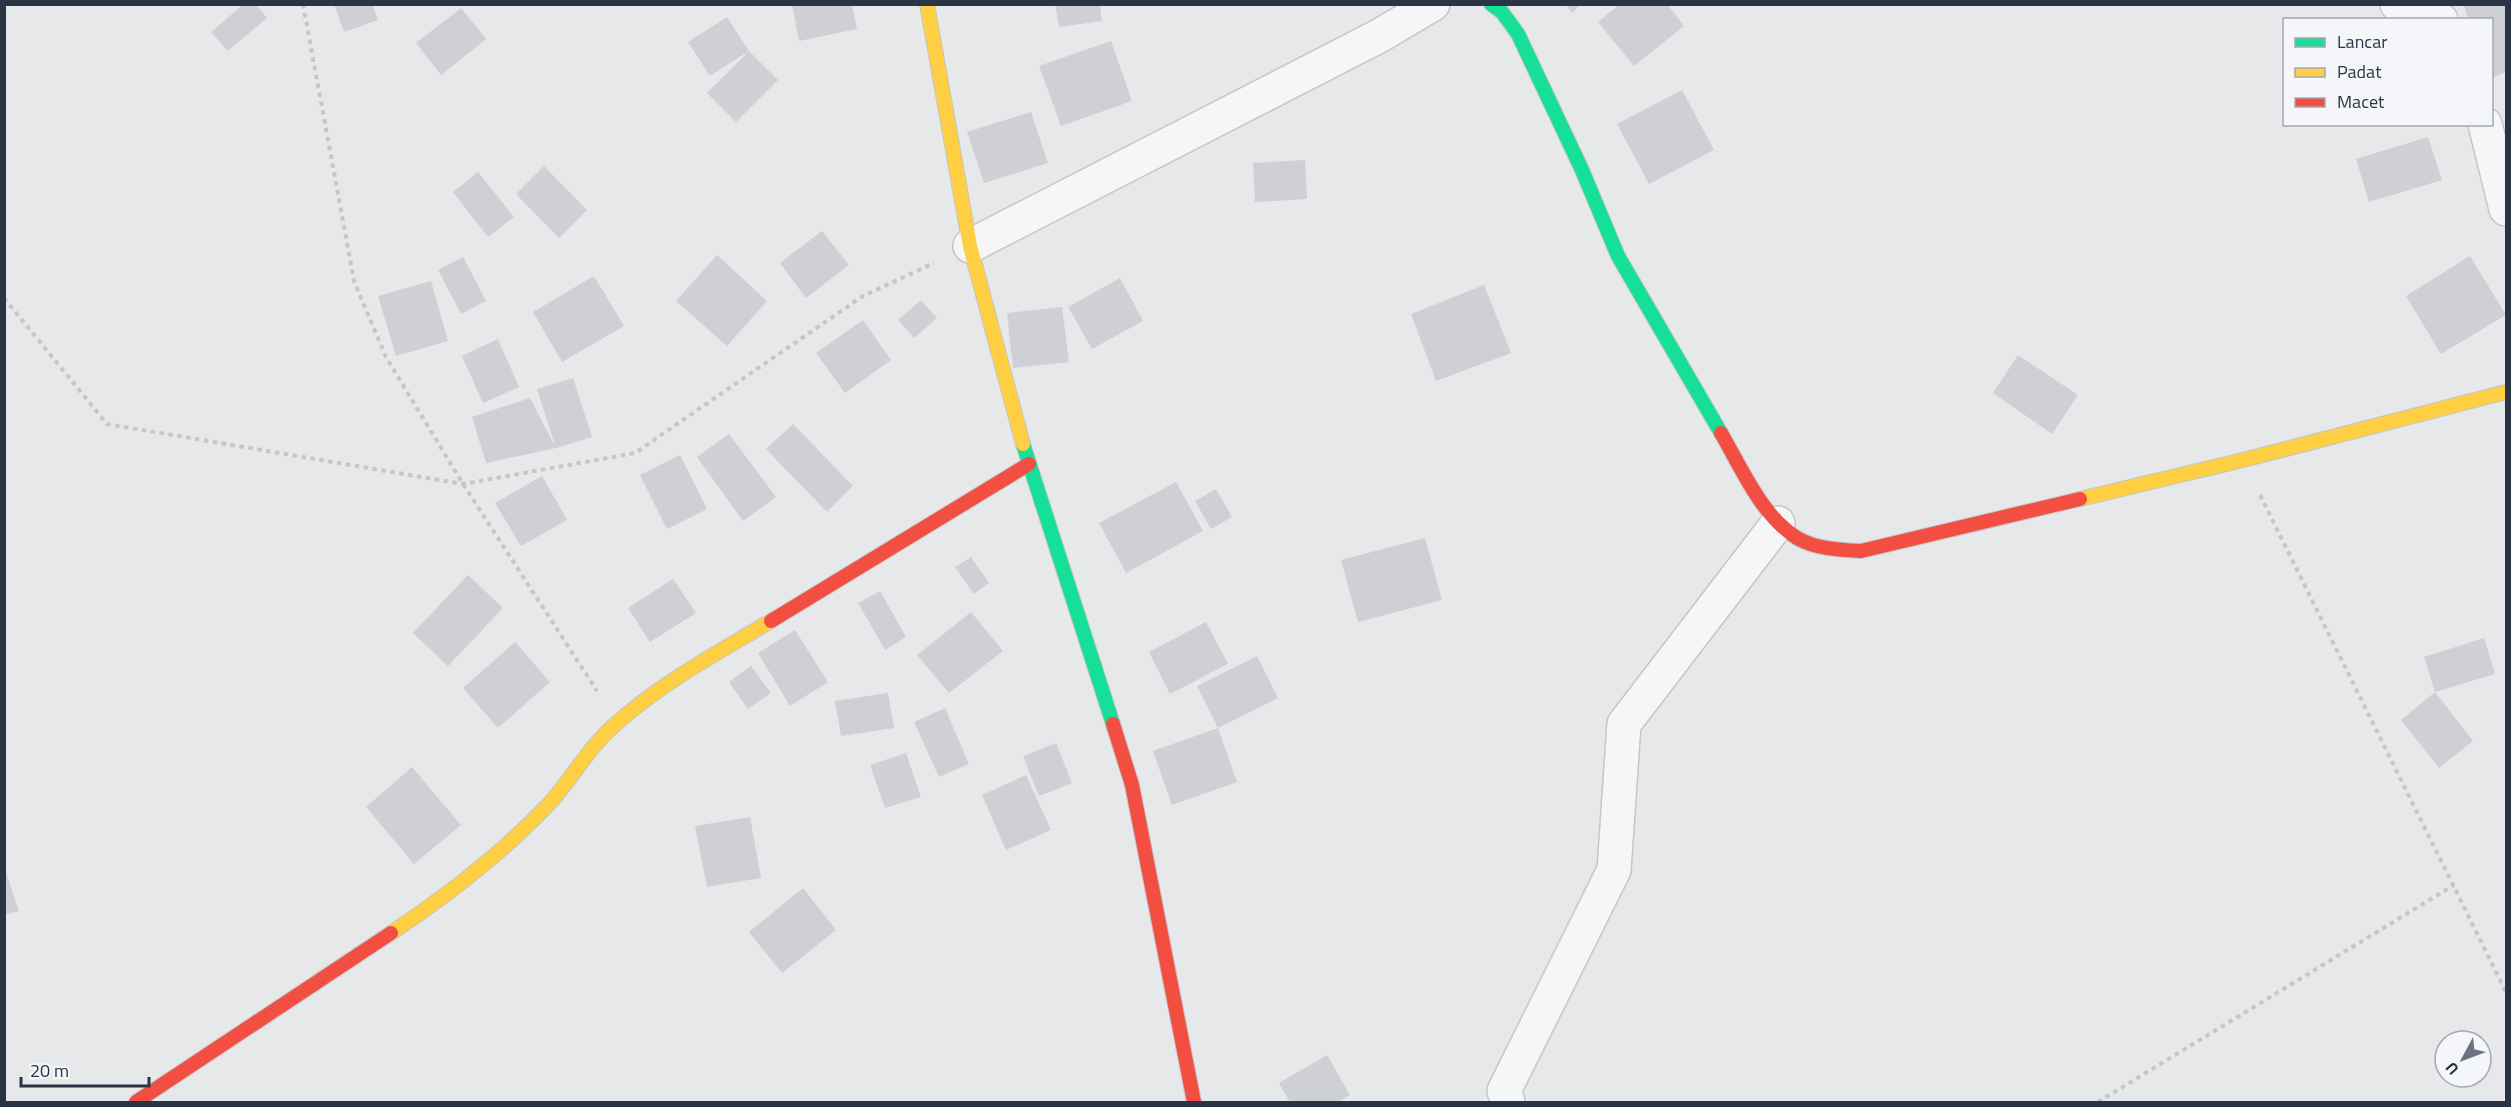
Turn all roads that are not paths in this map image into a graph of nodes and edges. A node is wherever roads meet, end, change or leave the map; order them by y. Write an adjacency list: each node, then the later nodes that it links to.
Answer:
1 (927, 4): 8 (street)
2 (1433, 4): 8 (street)
3 (1491, 4): 11 (street)
4 (2397, 4): 5 (street)
5 (2435, 18)
6 (2486, 126): 7 (street)
7 (2506, 208)
8 (970, 246): 10 (street)
9 (2506, 392): 11 (street)
10 (1029, 464): 12 (street); 13 (street)
11 (1778, 523): 14 (street)
12 (135, 1102)
13 (1194, 1102)
14 (1508, 1102)

